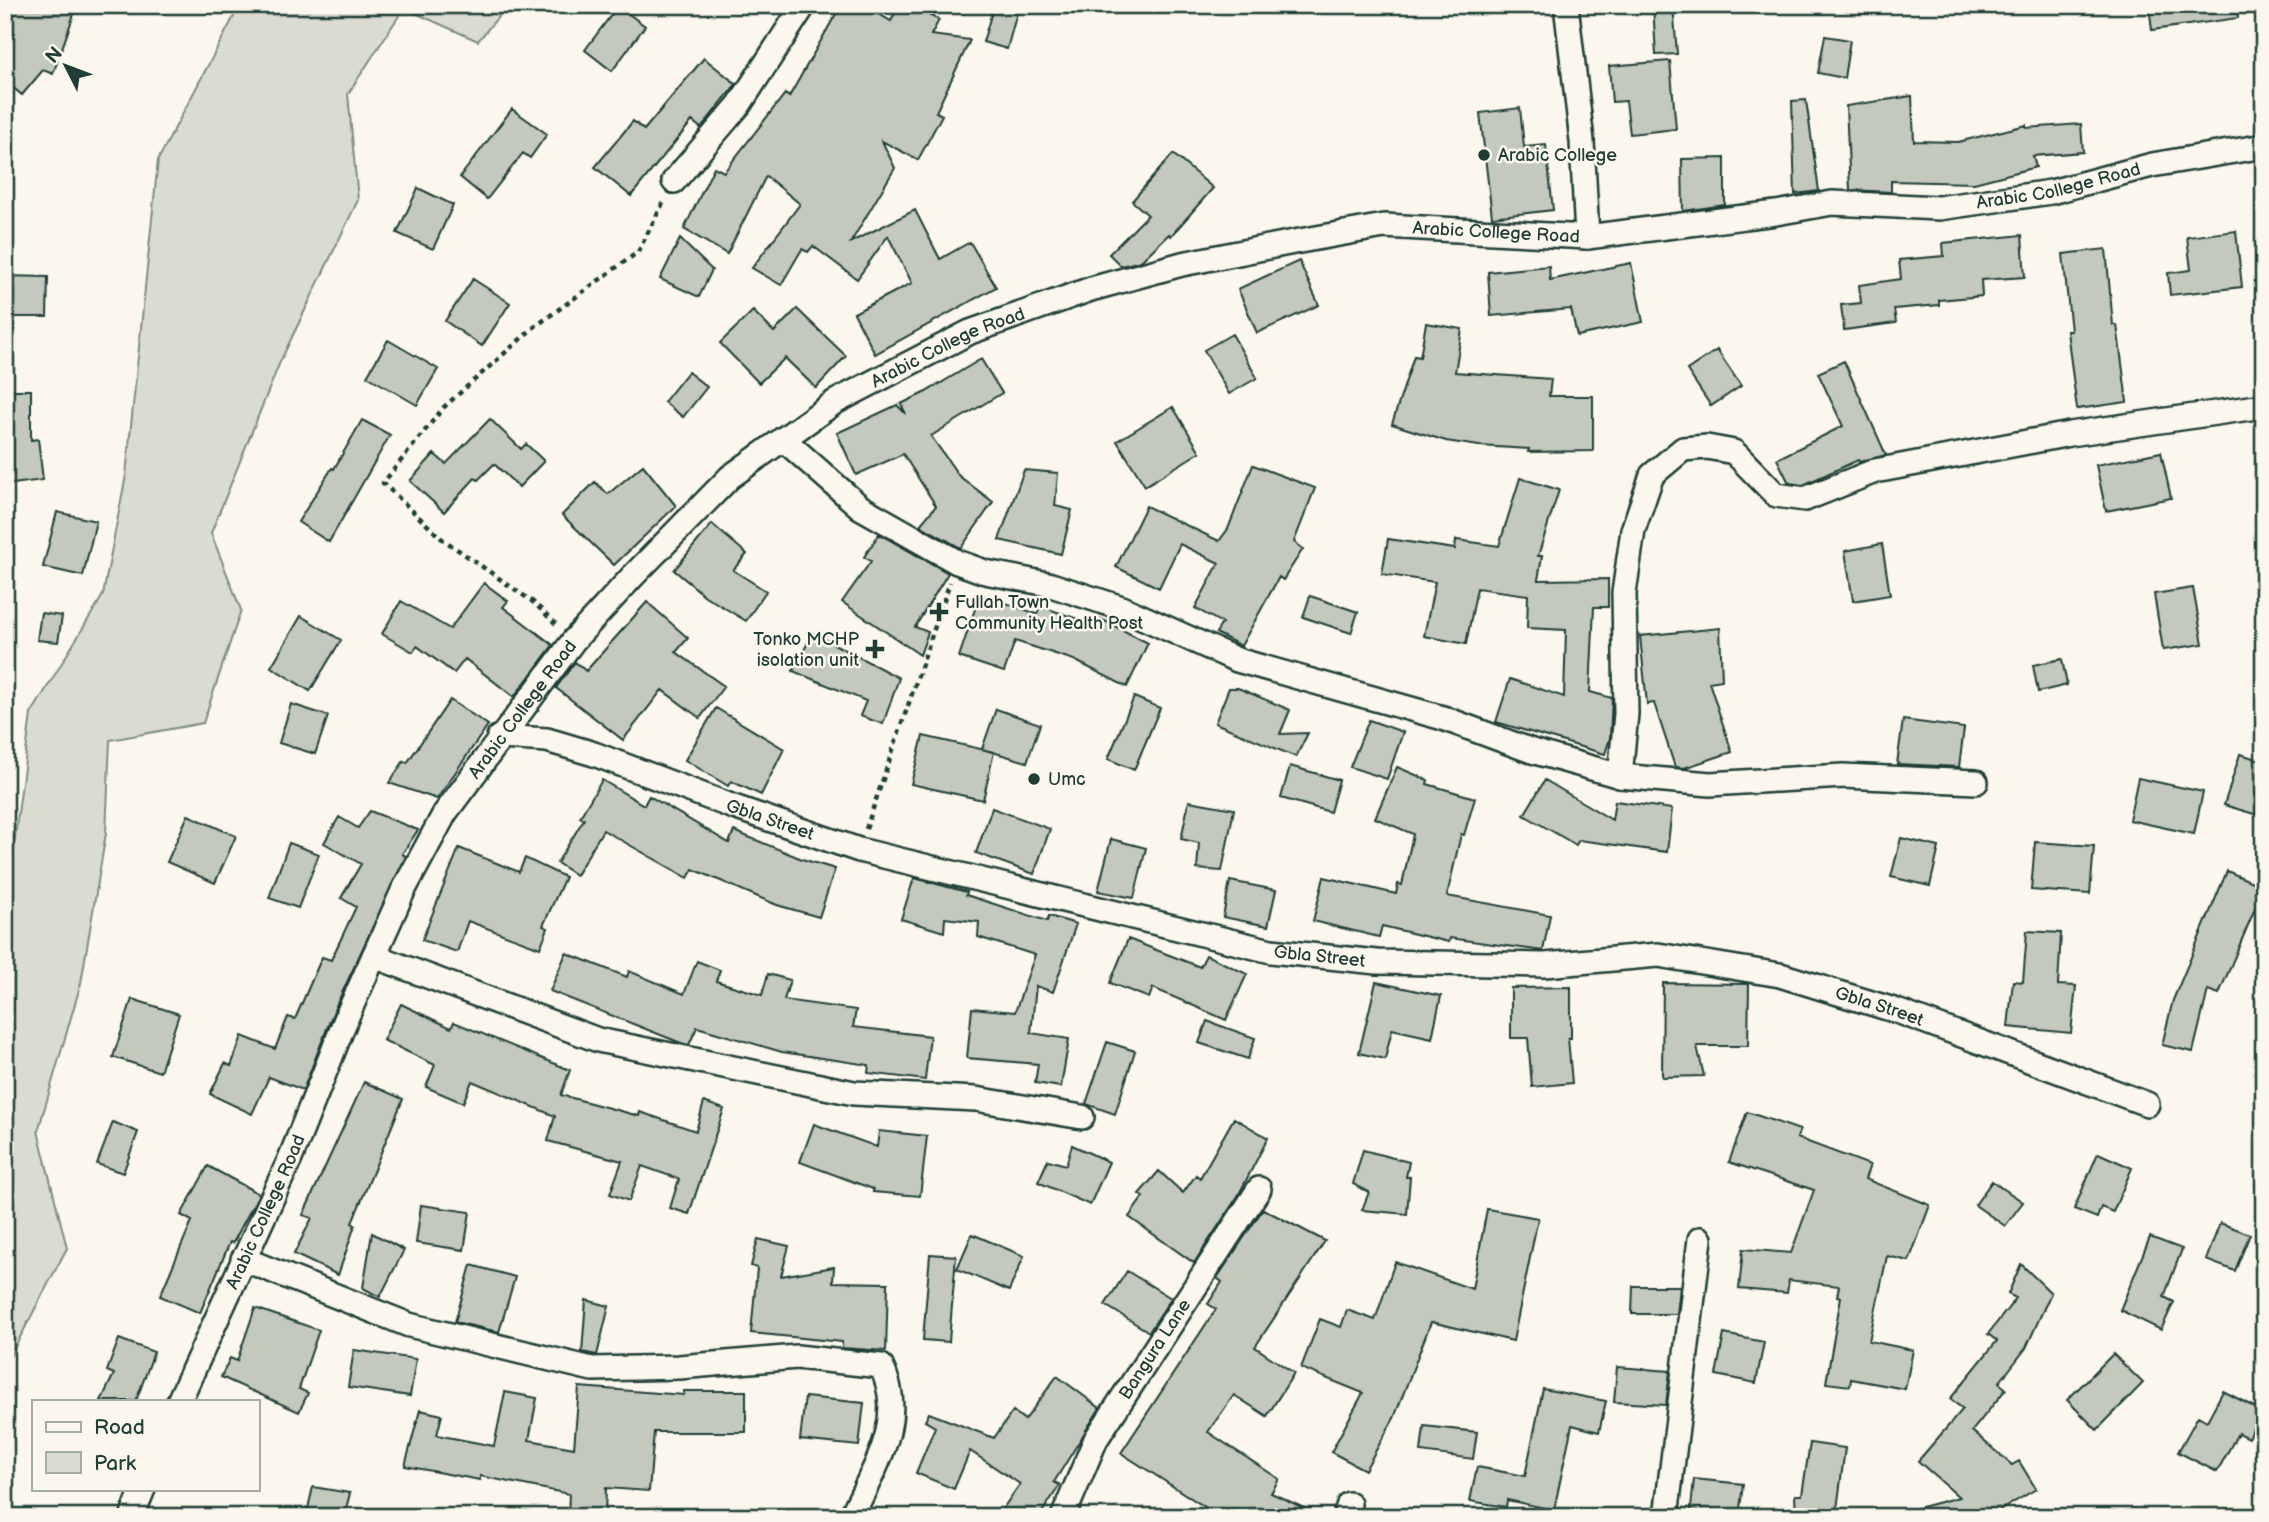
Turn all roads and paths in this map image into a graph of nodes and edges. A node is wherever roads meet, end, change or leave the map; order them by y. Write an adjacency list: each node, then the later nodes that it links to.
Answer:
1 (804, 5): 4 (street)
2 (1566, 5): 5 (street)
3 (2264, 146): 5 (street, Arabic College Road)
4 (674, 181): 9 (path)
5 (1587, 237): 7 (street, Arabic College Road)
6 (2264, 406): 11 (street)
7 (783, 439): 8 (street); 9 (street, Arabic College Road)
8 (957, 562): 11 (street); 13 (path)
9 (574, 640): 10 (street, Arabic College Road)
10 (499, 737): 13 (street, Gbla Street); 14 (street, Arabic College Road)
11 (1620, 776): 12 (street)
12 (1976, 782)
13 (859, 850): 15 (street, Gbla Street)
14 (374, 956): 16 (street); 19 (street, Arabic College Road)
15 (2147, 1104)
16 (1082, 1117)
17 (1259, 1189): 24 (street, Bangura Lane)
18 (1700, 1239): 25 (street)
19 (243, 1259): 20 (street, Arabic College Road); 23 (street)
20 (179, 1400)
21 (143, 1490): 22 (street)
22 (132, 1517)
23 (851, 1517)
24 (1063, 1517)
25 (1666, 1517)

